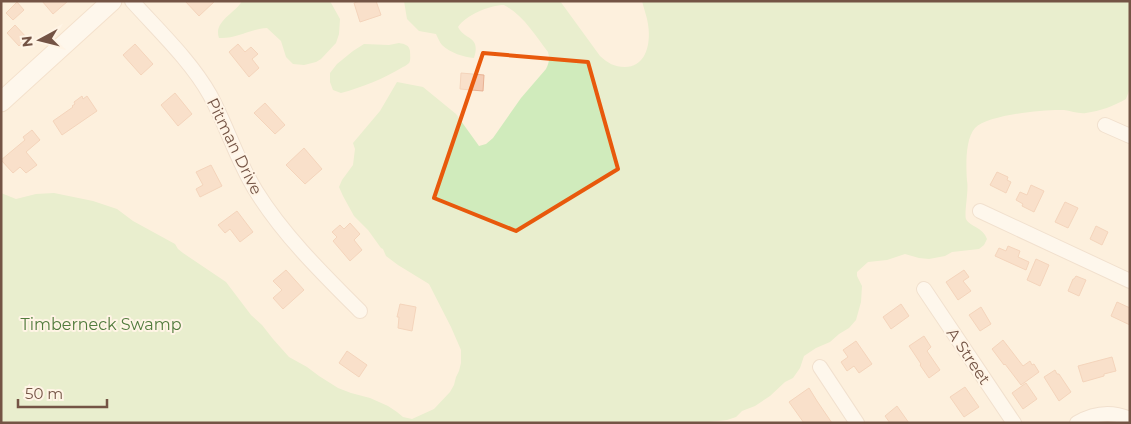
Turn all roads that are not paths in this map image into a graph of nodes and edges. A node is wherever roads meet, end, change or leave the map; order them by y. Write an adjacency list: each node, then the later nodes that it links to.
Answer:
1 (112, 1): 3 (street)
2 (132, 1): 9 (street, Pitman Drive)
3 (1, 102)
4 (1105, 125): 5 (street)
5 (1130, 136)
6 (980, 212): 7 (street)
7 (1130, 281)
8 (924, 289): 13 (street, A Street)
9 (360, 311)
10 (820, 368): 12 (street)
11 (1130, 419): 14 (street)
12 (857, 423)
13 (1014, 423)
14 (1077, 423)

